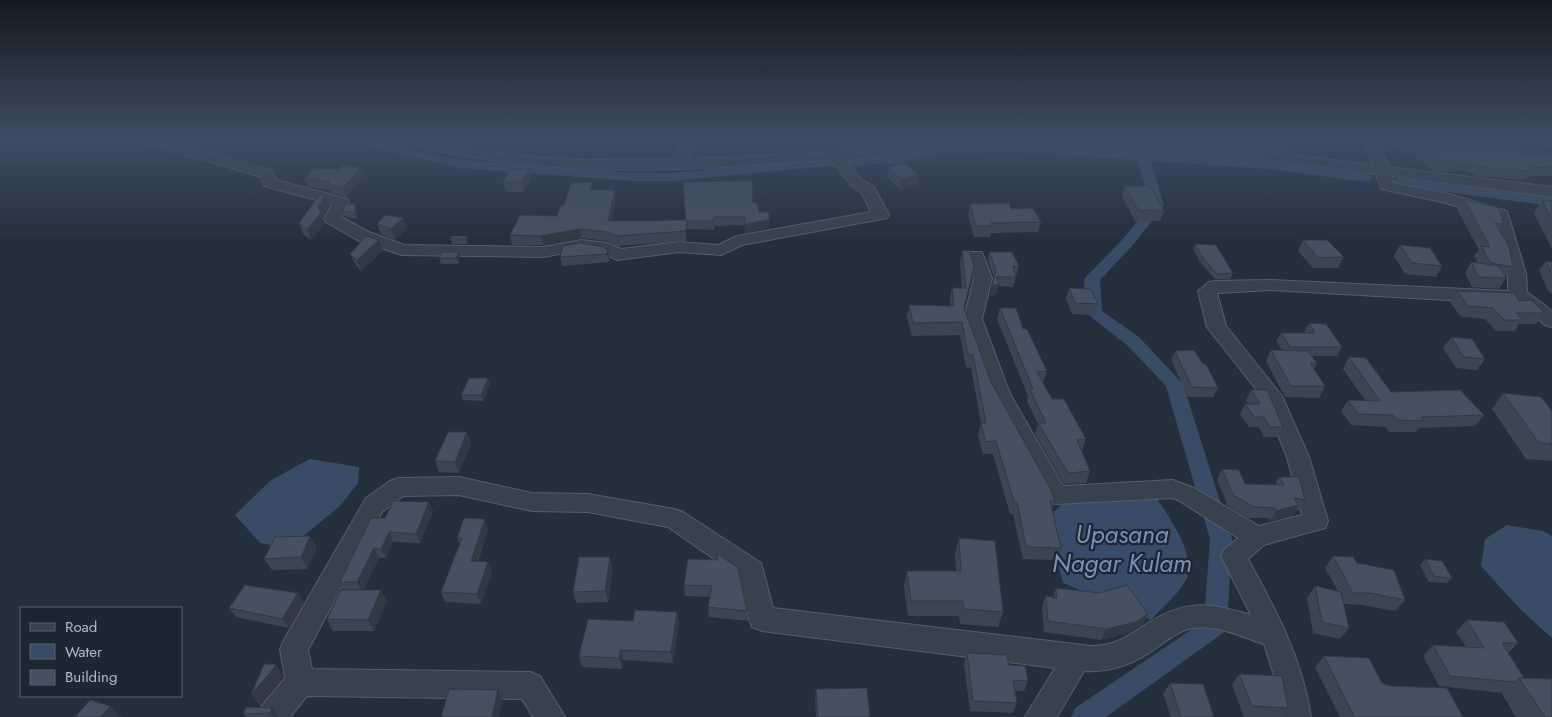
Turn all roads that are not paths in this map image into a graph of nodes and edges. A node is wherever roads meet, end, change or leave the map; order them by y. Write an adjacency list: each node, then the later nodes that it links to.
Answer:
1 (266, 173): 2 (street)
2 (849, 173)
3 (1384, 173): 7 (street)
4 (1410, 173): 5 (street)
5 (1552, 192)
6 (976, 256): 9 (street)
7 (1518, 292): 8 (street); 9 (street)
8 (1552, 321)
9 (1256, 537): 10 (street)
10 (1275, 635): 11 (street); 16 (street)
11 (1077, 658): 12 (street); 15 (street)
12 (300, 682): 13 (street); 14 (street)
13 (271, 717)
14 (550, 717)
15 (1040, 717)
16 (1296, 717)

